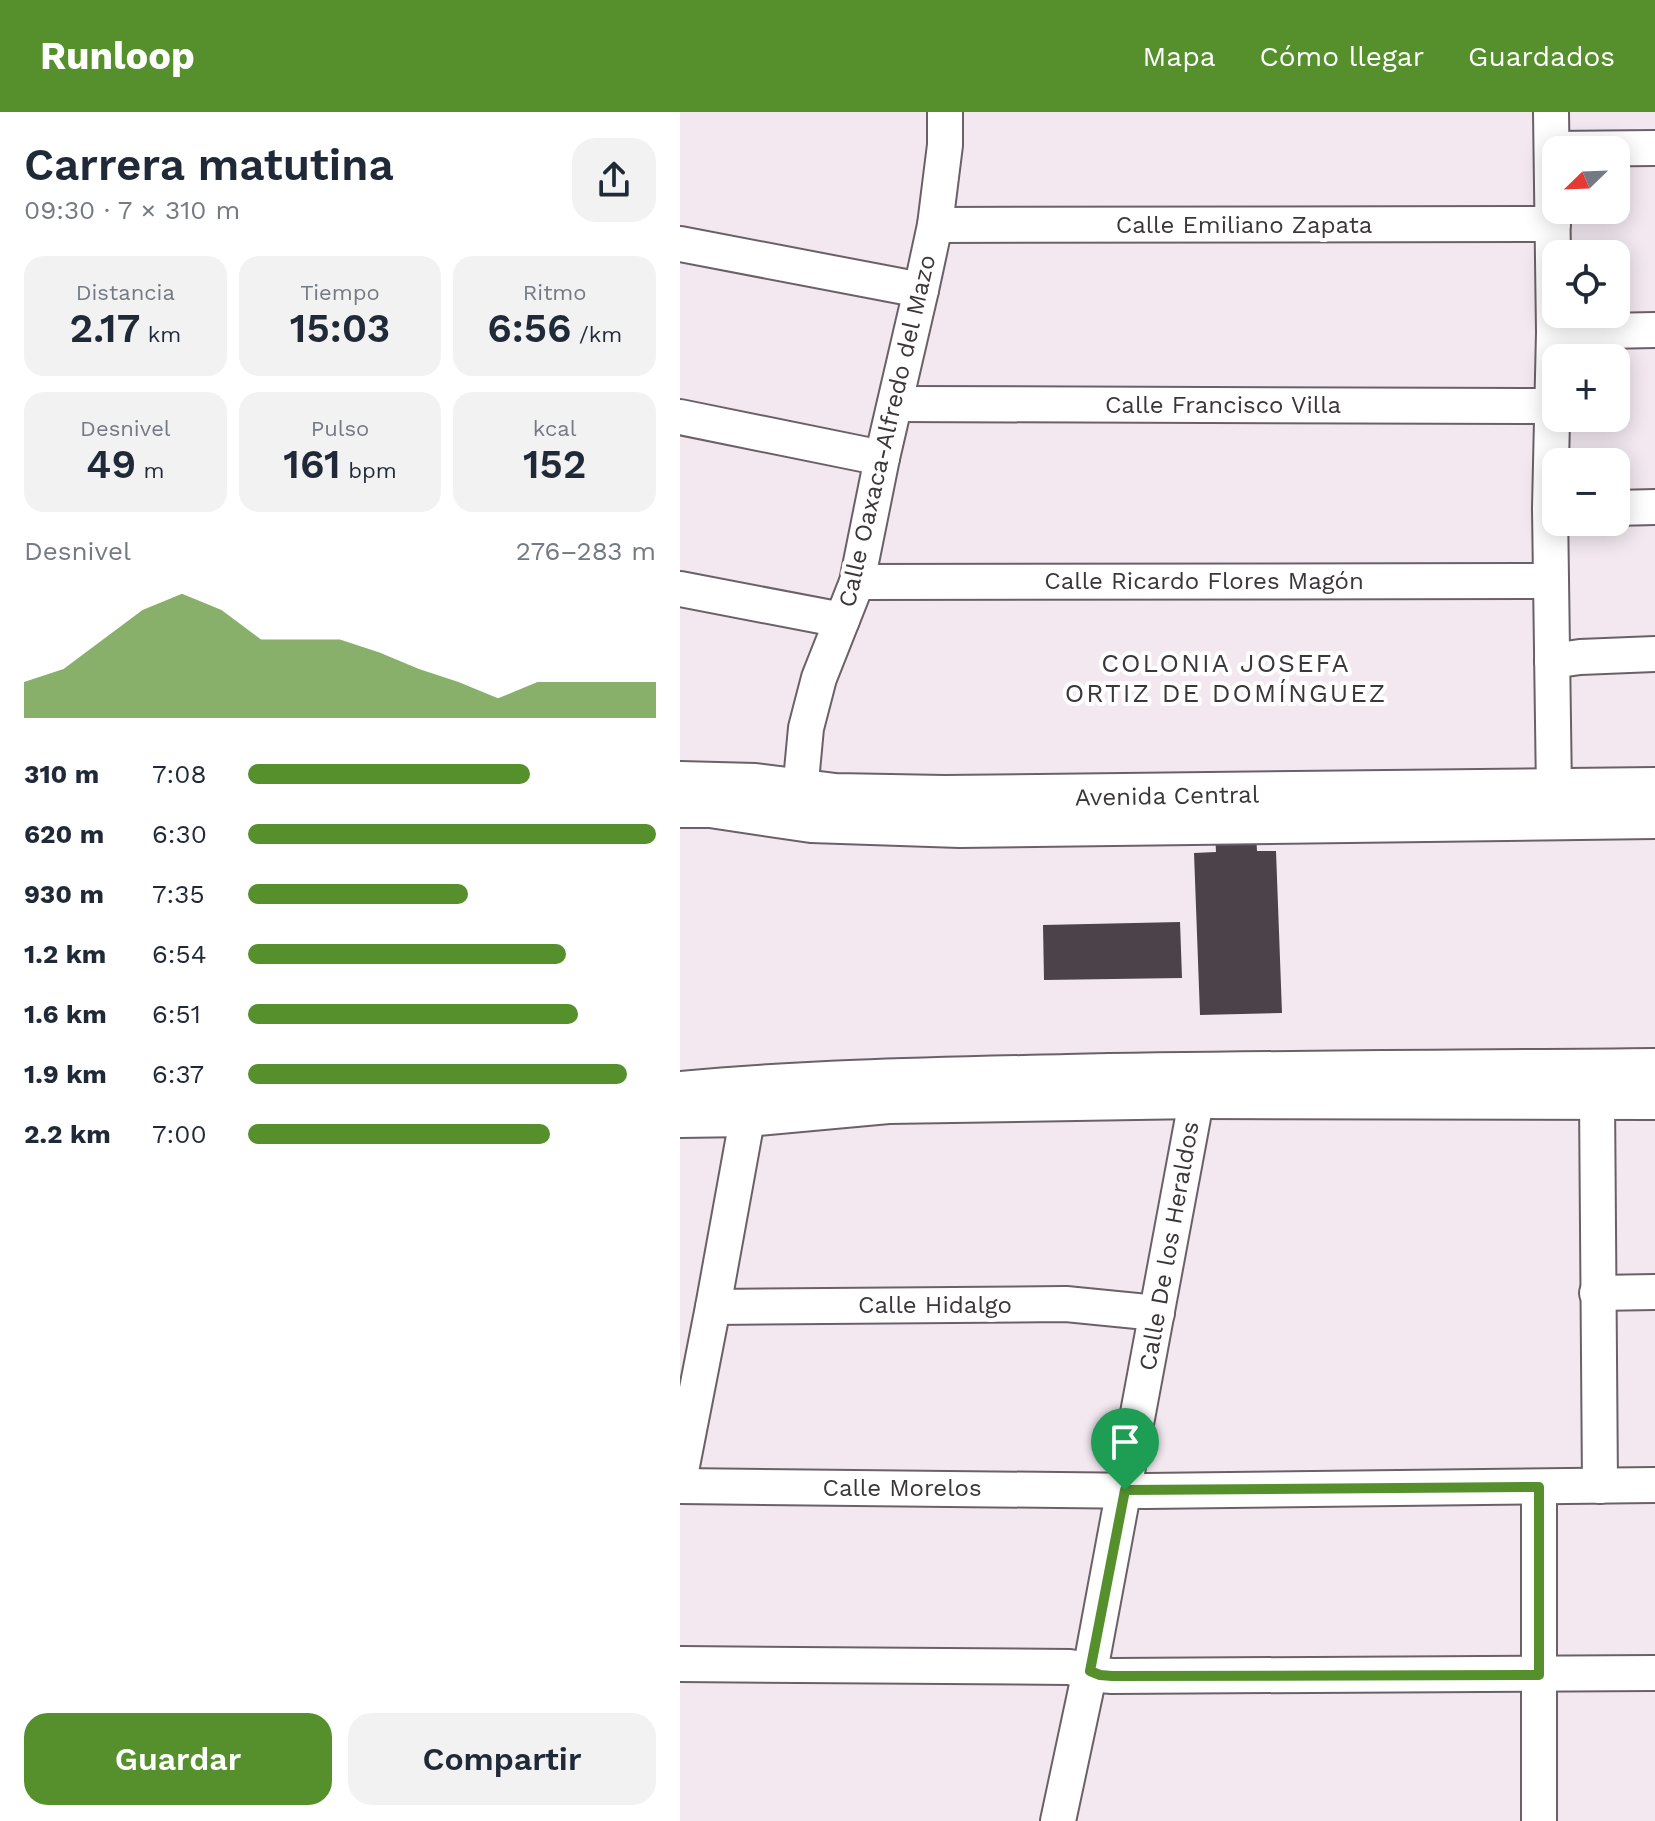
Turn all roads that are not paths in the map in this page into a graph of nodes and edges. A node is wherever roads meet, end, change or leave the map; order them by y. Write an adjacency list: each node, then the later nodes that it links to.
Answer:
1 (945, 112): 7 (street, Calle Oaxaca-Alfredo del Mazo)
2 (1551, 112): 3 (street)
3 (1552, 136)
4 (1630, 148): 5 (street)
5 (1655, 148)
6 (1553, 224): 7 (street, Calle Emiliano Zapata); 11 (street)
7 (935, 225): 9 (street, Calle Oaxaca-Alfredo del Mazo)
8 (680, 244): 9 (street)
9 (921, 290): 13 (street, Calle Oaxaca-Alfredo del Mazo)
10 (1655, 330): 11 (street)
11 (1554, 332): 12 (street)
12 (1554, 344)
13 (895, 404): 14 (street, Calle Francisco Villa); 16 (street, Calle Oaxaca-Alfredo del Mazo)
14 (1542, 406)
15 (680, 417): 16 (street)
16 (882, 458): 21 (street, Calle Oaxaca-Alfredo del Mazo)
17 (1655, 507): 18 (street)
18 (1630, 508)
19 (1552, 536): 20 (street)
20 (1551, 581): 21 (street, Calle Ricardo Flores Magón); 25 (street)
21 (857, 582): 23 (street, Calle Oaxaca-Alfredo del Mazo)
22 (680, 589): 23 (street)
23 (842, 620): 28 (street, Calle Oaxaca-Alfredo del Mazo)
24 (1655, 654): 25 (street)
25 (1552, 661): 29 (street)
26 (692, 777): 28 (highway, Avenida Central)
27 (1655, 790): 29 (highway, Avenida Central)
28 (800, 792): 29 (highway, Avenida Central)
29 (1554, 792)
30 (680, 810): 31 (street)
31 (1655, 821)
32 (1655, 1066): 33 (street)
33 (680, 1089)
34 (1197, 1096): 36 (highway); 37 (highway); 42 (street, Calle De los Heraldos)
35 (1655, 1097): 36 (highway)
36 (1597, 1098): 40 (street)
37 (748, 1114): 38 (highway); 41 (street)
38 (680, 1115)
39 (1655, 1292): 40 (street)
40 (1597, 1293): 46 (street)
41 (713, 1307): 42 (street, Calle Hidalgo); 43 (street)
42 (1157, 1313): 48 (street, Calle De los Heraldos)
43 (680, 1476)
44 (1655, 1485): 46 (street, Calle Morelos)
45 (680, 1486): 48 (street, Calle Morelos)
46 (1600, 1486): 47 (street, Calle Morelos)
47 (1539, 1487): 48 (street, Calle Morelos); 52 (street)
48 (1125, 1490): 50 (street, Calle De los Heraldos)
49 (680, 1664): 50 (street)
50 (1090, 1671): 52 (street); 53 (street, Calle De los Heraldos)
51 (1655, 1673): 52 (street)
52 (1539, 1675): 54 (street)
53 (1058, 1821)
54 (1539, 1821)

